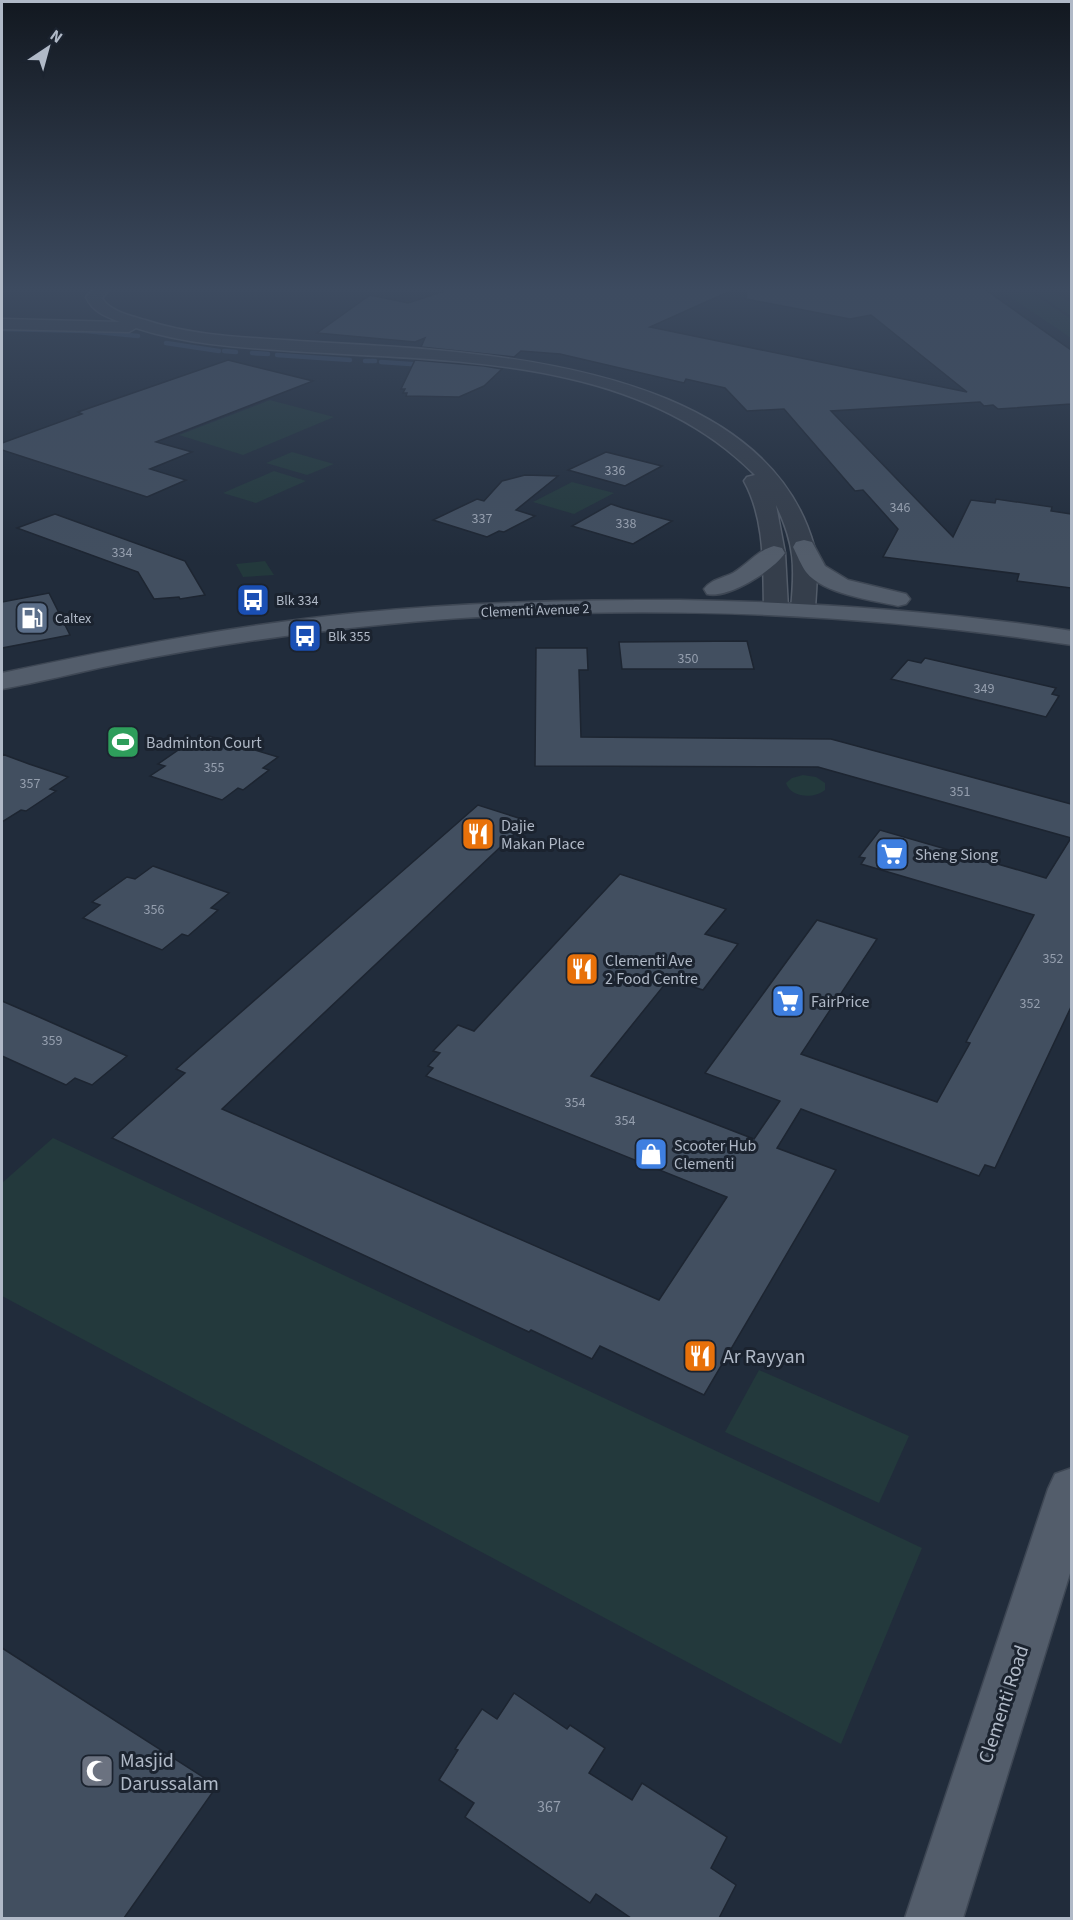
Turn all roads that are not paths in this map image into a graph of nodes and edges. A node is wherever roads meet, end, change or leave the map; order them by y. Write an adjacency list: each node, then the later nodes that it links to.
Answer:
1 (552, 378): 4 (street)
2 (582, 378): 3 (street)
3 (804, 547): 8 (street); 9 (main road)
4 (774, 553): 5 (main road); 7 (street)
5 (715, 589): 6 (main road, Clementi Avenue 2); 7 (main road, Clementi Avenue 2)
6 (623, 599): 7 (main road, Clementi Avenue 2); 12 (main road, Clementi Avenue 2); 13 (main road, Clementi Avenue 2)
7 (776, 600): 8 (main road, Clementi Avenue 2)
8 (804, 601): 9 (main road, Clementi Avenue 2); 11 (main road, Clementi Avenue 2)
9 (908, 601): 10 (main road, Clementi Avenue 2)
10 (1071, 622)
11 (1071, 638)
12 (2, 663)
13 (2, 681)
14 (1071, 1489): 15 (main road, Clementi Road)
15 (934, 1918)

